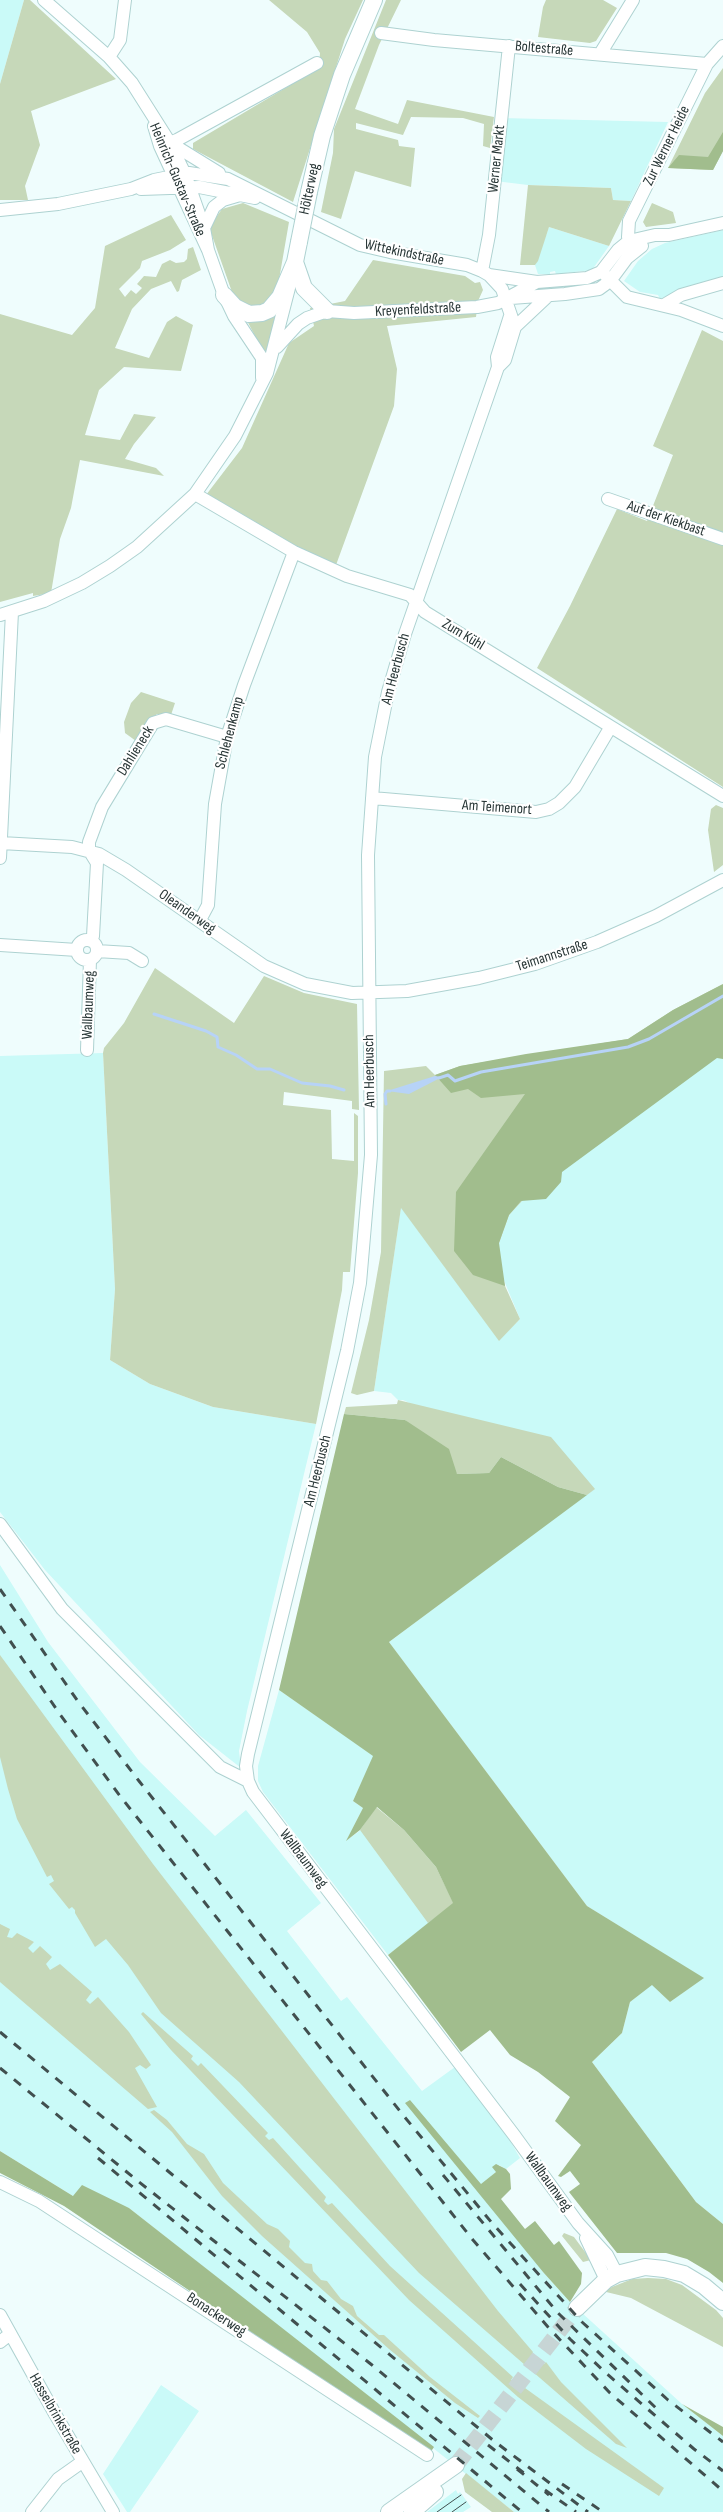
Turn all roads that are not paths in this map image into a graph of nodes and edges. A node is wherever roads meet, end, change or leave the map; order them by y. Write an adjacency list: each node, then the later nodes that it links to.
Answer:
1 (44, 0): 9 (street, Heinrich-Gustav-Straße)
2 (125, 0): 9 (street)
3 (374, 0): 22 (main road, Hölterweg, bridge)
4 (633, 0): 8 (street)
5 (381, 34): 6 (street, Boltestraße)
6 (509, 46): 8 (street, Boltestraße); 23 (street, Werner Markt)
7 (723, 46): 11 (street, Zur Werner Heide)
8 (600, 54): 11 (street, Boltestraße)
9 (109, 57): 12 (street, Heinrich-Gustav-Straße)
10 (317, 63): 12 (street)
11 (707, 64): 20 (street, Zur Werner Heide)
12 (165, 144): 13 (street, Heinrich-Gustav-Straße); 14 (street, Heinrich-Gustav-Straße)
13 (228, 179): 14 (street, Wittekindstraße); 16 (street, Wittekindstraße)
14 (182, 181): 15 (street, Wittekindstraße); 17 (street, Wittekindstraße); 19 (street, Heinrich-Gustav-Straße); 21 (street, Heinrich-Gustav-Straße)
15 (240, 195): 16 (street, Wittekindstraße); 19 (street)
16 (268, 200): 23 (street, Wittekindstraße)
17 (0, 210)
18 (723, 223): 20 (street, Kreyenfeldstraße)
19 (204, 228): 21 (street, Heinrich-Gustav-Straße)
20 (633, 246): 24 (street, Kreyenfeldstraße)
21 (208, 250): 27 (street, Heinrich-Gustav-Straße)
22 (295, 262): 27 (main road); 31 (main road); 34 (street, Hölterweg)
23 (485, 273): 25 (street, Kreyenfeldstraße); 29 (street)
24 (606, 277): 25 (street, Kreyenfeldstraße); 28 (street, Kreyenfeldstraße); 30 (street)
25 (537, 282): 29 (street, Kreyenfeldstraße)
26 (723, 283): 30 (street)
27 (224, 295): 35 (street, Heinrich-Gustav-Straße)
28 (548, 296): 29 (street, Kreyenfeldstraße); 32 (street)
29 (506, 297): 31 (street, Kreyenfeldstraße); 32 (street, Am Heerbusch)
30 (664, 306): 33 (street)
31 (327, 311): 34 (street)
32 (513, 322): 40 (street, Am Heerbusch)
33 (723, 326)
34 (274, 350): 35 (street, Hölterweg)
35 (262, 383): 36 (street)
36 (195, 494): 39 (street, Zum Kühl); 41 (street)
37 (608, 500): 38 (street, Auf der Kiekbast)
38 (723, 539)
39 (294, 552): 40 (street, Zum Kühl); 43 (street, Schlehenkamp)
40 (416, 602): 42 (street, Zum Kühl); 45 (street, Am Heerbusch)
41 (6, 613): 46 (street)
42 (610, 728): 44 (street, Zum Kühl); 45 (street, Am Teimenort)
43 (227, 737): 47 (street, Dahlieneck); 50 (street, Schlehenkamp)
44 (723, 796)
45 (372, 798): 54 (street, Am Heerbusch)
46 (1, 843): 47 (street, Oleanderweg); 48 (street)
47 (89, 850): 50 (street, Oleanderweg); 52 (street, Wallbaumweg)
48 (0, 858)
49 (723, 880): 54 (street, Teimannstraße)
50 (200, 920): 54 (street, Oleanderweg)
51 (0, 945): 52 (street, Wallbaumweg)
52 (92, 950): 53 (street, Wallbaumweg); 55 (street, Wallbaumweg)
53 (142, 961)
54 (370, 992): 57 (street, Am Heerbusch)
55 (87, 1050)
56 (0, 1524): 57 (street)
57 (248, 1781): 59 (street, Wallbaumweg)
58 (0, 2182): 64 (street, Bonackerweg)
59 (611, 2277): 60 (main road); 61 (main road)
60 (723, 2302)
61 (577, 2308)
62 (0, 2315): 63 (street, Hasselbrinkstraße)
63 (5, 2338): 65 (street, Hasselbrinkstraße)
64 (427, 2455)
65 (82, 2462): 66 (street); 67 (street, Hasselbrinkstraße)
66 (32, 2512)
67 (114, 2512)
68 (389, 2512): 69 (main road)
69 (412, 2512)

